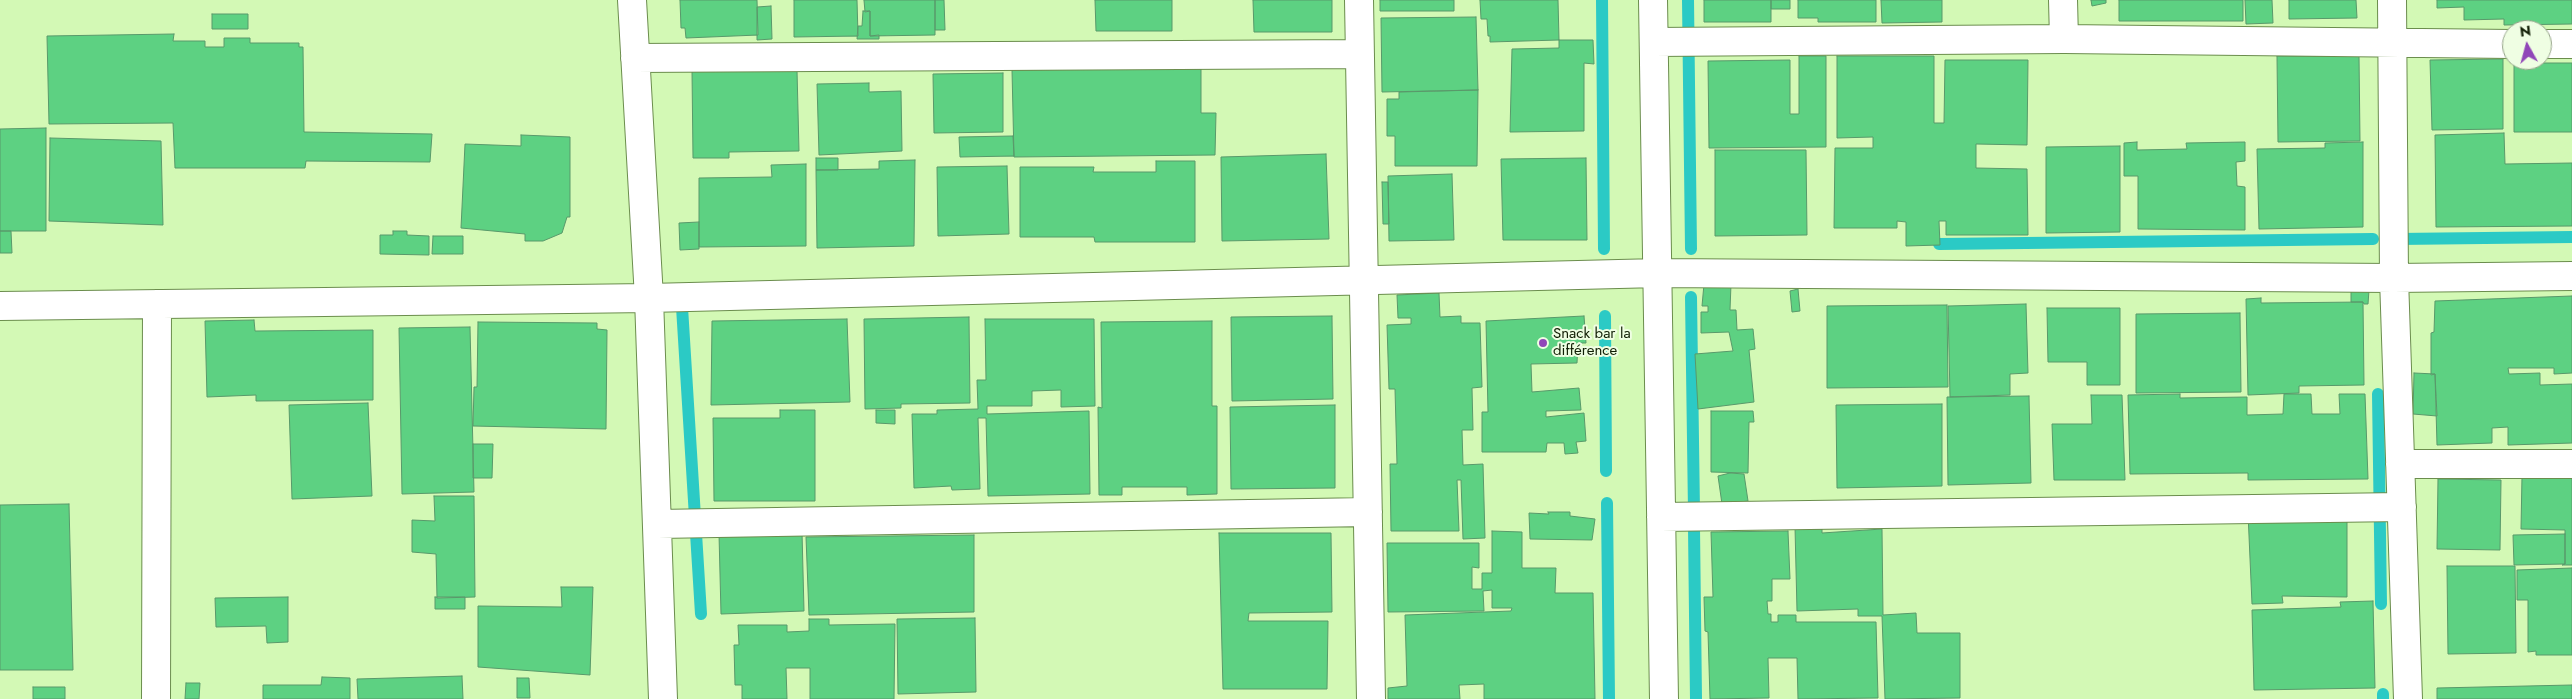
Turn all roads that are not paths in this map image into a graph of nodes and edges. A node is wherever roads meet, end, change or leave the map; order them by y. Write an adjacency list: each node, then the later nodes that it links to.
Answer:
1 (632, 0): 13 (street)
2 (1359, 0): 12 (street)
3 (1653, 0): 7 (street)
4 (2063, 0): 6 (street)
5 (2392, 0): 8 (street)
6 (2064, 39): 7 (street); 8 (street)
7 (1654, 42): 14 (street)
8 (2392, 43): 9 (street); 16 (street)
9 (2502, 44)
10 (2552, 44): 11 (street)
11 (2572, 44)
12 (1360, 54): 13 (street); 17 (street)
13 (635, 58): 18 (street)
14 (1659, 272): 16 (street); 17 (street); 25 (street)
15 (2572, 276): 16 (street)
16 (2394, 278): 21 (street)
17 (1364, 280): 18 (street); 24 (street)
18 (649, 298): 19 (street); 26 (street)
19 (156, 304): 20 (street); 27 (street)
20 (0, 306)
21 (2400, 464): 22 (street); 23 (street)
22 (2572, 464)
23 (2402, 507): 25 (street); 31 (street)
24 (1368, 512): 26 (street); 29 (street)
25 (1661, 517): 30 (street)
26 (658, 524): 28 (street)
27 (156, 699)
28 (663, 699)
29 (1371, 699)
30 (1664, 699)
31 (2408, 699)

